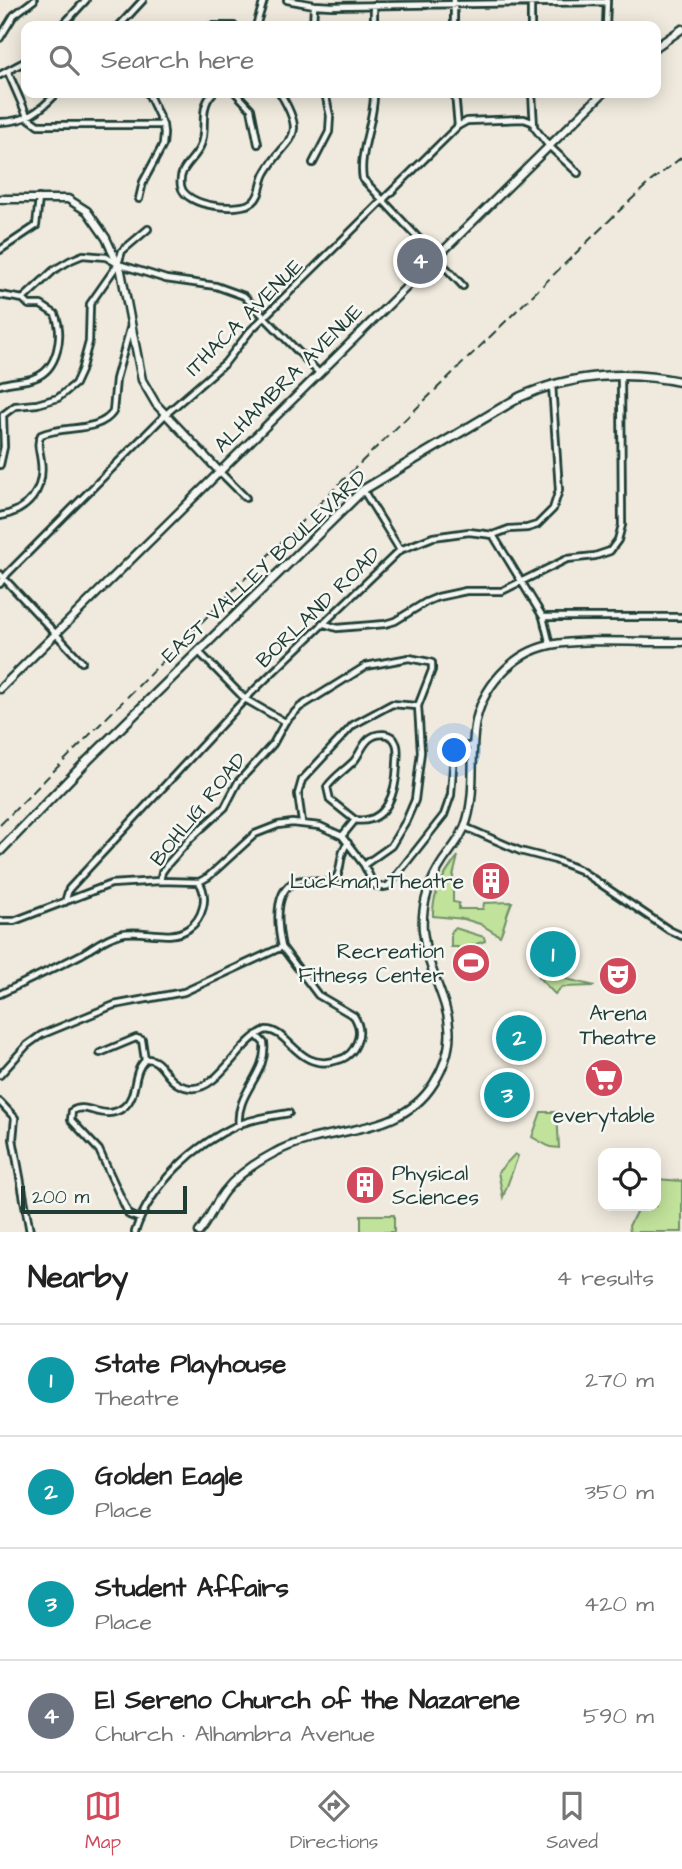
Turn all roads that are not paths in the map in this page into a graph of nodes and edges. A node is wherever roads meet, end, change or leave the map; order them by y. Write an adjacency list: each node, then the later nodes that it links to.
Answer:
1 (34, 0): 21 (street)
2 (86, 0): 12 (street)
3 (143, 0): 13 (street)
4 (264, 0): 14 (street)
5 (287, 0): 10 (street)
6 (607, 1): 8 (street); 19 (street)
7 (454, 2): 8 (street); 9 (street); 17 (street)
8 (531, 2): 18 (street)
9 (386, 3): 11 (street)
10 (314, 5): 11 (street); 15 (street)
11 (374, 5): 16 (street)
12 (67, 21)
13 (124, 21)
14 (258, 21)
15 (313, 21)
16 (374, 21)
17 (454, 21)
18 (531, 21)
19 (606, 21)
20 (682, 30): 22 (street)
21 (0, 38)
22 (661, 44)
23 (21, 64): 24 (street)
24 (8, 72): 25 (street); 36 (street)
25 (0, 75)
26 (51, 98): 36 (street)
27 (150, 98): 39 (street)
28 (210, 98): 30 (street)
29 (241, 98): 41 (street)
30 (282, 98)
31 (326, 98): 43 (street)
32 (374, 98): 48 (street)
33 (455, 98): 40 (street)
34 (531, 98): 38 (street)
35 (598, 98): 42 (street, ALHAMBRA AVENUE)
36 (28, 118): 37 (street); 39 (street)
37 (0, 122)
38 (532, 122): 40 (street); 42 (street)
39 (163, 125): 47 (street)
40 (458, 126): 48 (street, ITHACA AVENUE)
41 (258, 144)
42 (548, 145): 44 (street); 51 (street, ALHAMBRA AVENUE)
43 (313, 163)
44 (578, 173)
45 (39, 198): 46 (street); 50 (street); 52 (street)
46 (0, 199)
47 (139, 199)
48 (383, 201): 51 (street); 56 (street, ITHACA AVENUE)
49 (148, 229): 52 (street)
50 (0, 250)
51 (435, 256): 53 (street); 58 (street, ALHAMBRA AVENUE)
52 (118, 264): 55 (street); 56 (street); 57 (street); 64 (street)
53 (463, 286)
54 (0, 295): 55 (street)
55 (23, 299): 62 (street)
56 (264, 318): 58 (street); 63 (street, ITHACA AVENUE)
57 (131, 325): 63 (street); 68 (street)
58 (318, 372): 65 (street, ALHAMBRA AVENUE)
59 (621, 375): 60 (main road, EAST VALLEY BOULEVARD); 61 (main road, EAST VALLEY BOULEVARD); 72 (street)
60 (682, 382)
61 (552, 384): 66 (main road, EAST VALLEY BOULEVARD); 69 (street, BORLAND ROAD)
62 (0, 385)
63 (166, 414): 65 (street); 71 (street, ITHACA AVENUE)
64 (0, 465)
65 (219, 471): 67 (street); 77 (street, ALHAMBRA AVENUE)
66 (363, 490): 70 (street); 80 (main road, EAST VALLEY BOULEVARD)
67 (246, 498)
68 (0, 516)
69 (493, 535): 70 (street, BORLAND ROAD); 72 (street)
70 (400, 550): 76 (street, BORLAND ROAD)
71 (2, 576): 73 (street, ITHACA AVENUE); 77 (street)
72 (522, 583): 74 (street); 76 (street)
73 (0, 584)
74 (543, 617): 75 (street); 79 (street)
75 (682, 617)
76 (322, 623): 83 (street, BORLAND ROAD)
77 (55, 633): 81 (street); 82 (street, ALHAMBRA AVENUE)
78 (682, 642): 79 (street)
79 (550, 645): 86 (street)
80 (198, 652): 83 (street); 92 (main road, EAST VALLEY BOULEVARD)
81 (82, 662)
82 (0, 689)
83 (245, 699): 85 (street); 96 (street, BORLAND ROAD)
84 (418, 706): 85 (street, BOHLIG ROAD); 88 (street); 93 (street)
85 (285, 722): 94 (street, BOHLIG ROAD)
86 (474, 744): 89 (street); 93 (street)
87 (355, 820): 87 (street); 90 (street)
88 (302, 822): 90 (street); 95 (street)
89 (466, 827): 98 (street); 109 (street)
90 (342, 836): 91 (street)
91 (348, 844): 93 (street); 99 (street)
92 (0, 851)
93 (364, 865)
94 (160, 881): 95 (street); 96 (street)
95 (199, 882): 100 (street)
96 (65, 902): 97 (street)
97 (0, 921)
98 (682, 936)
99 (282, 947): 101 (street); 104 (street)
100 (0, 994)
101 (256, 1035): 103 (street); 107 (street)
102 (100, 1053): 103 (street)
103 (145, 1060): 108 (street)
104 (0, 1075)
105 (0, 1102): 110 (street)
106 (289, 1113): 107 (street)
107 (239, 1125): 108 (street)
108 (140, 1219): 111 (street)
109 (205, 1224): 112 (street); 113 (street)
110 (30, 1232)
111 (135, 1232)
112 (199, 1232)
113 (205, 1232)

